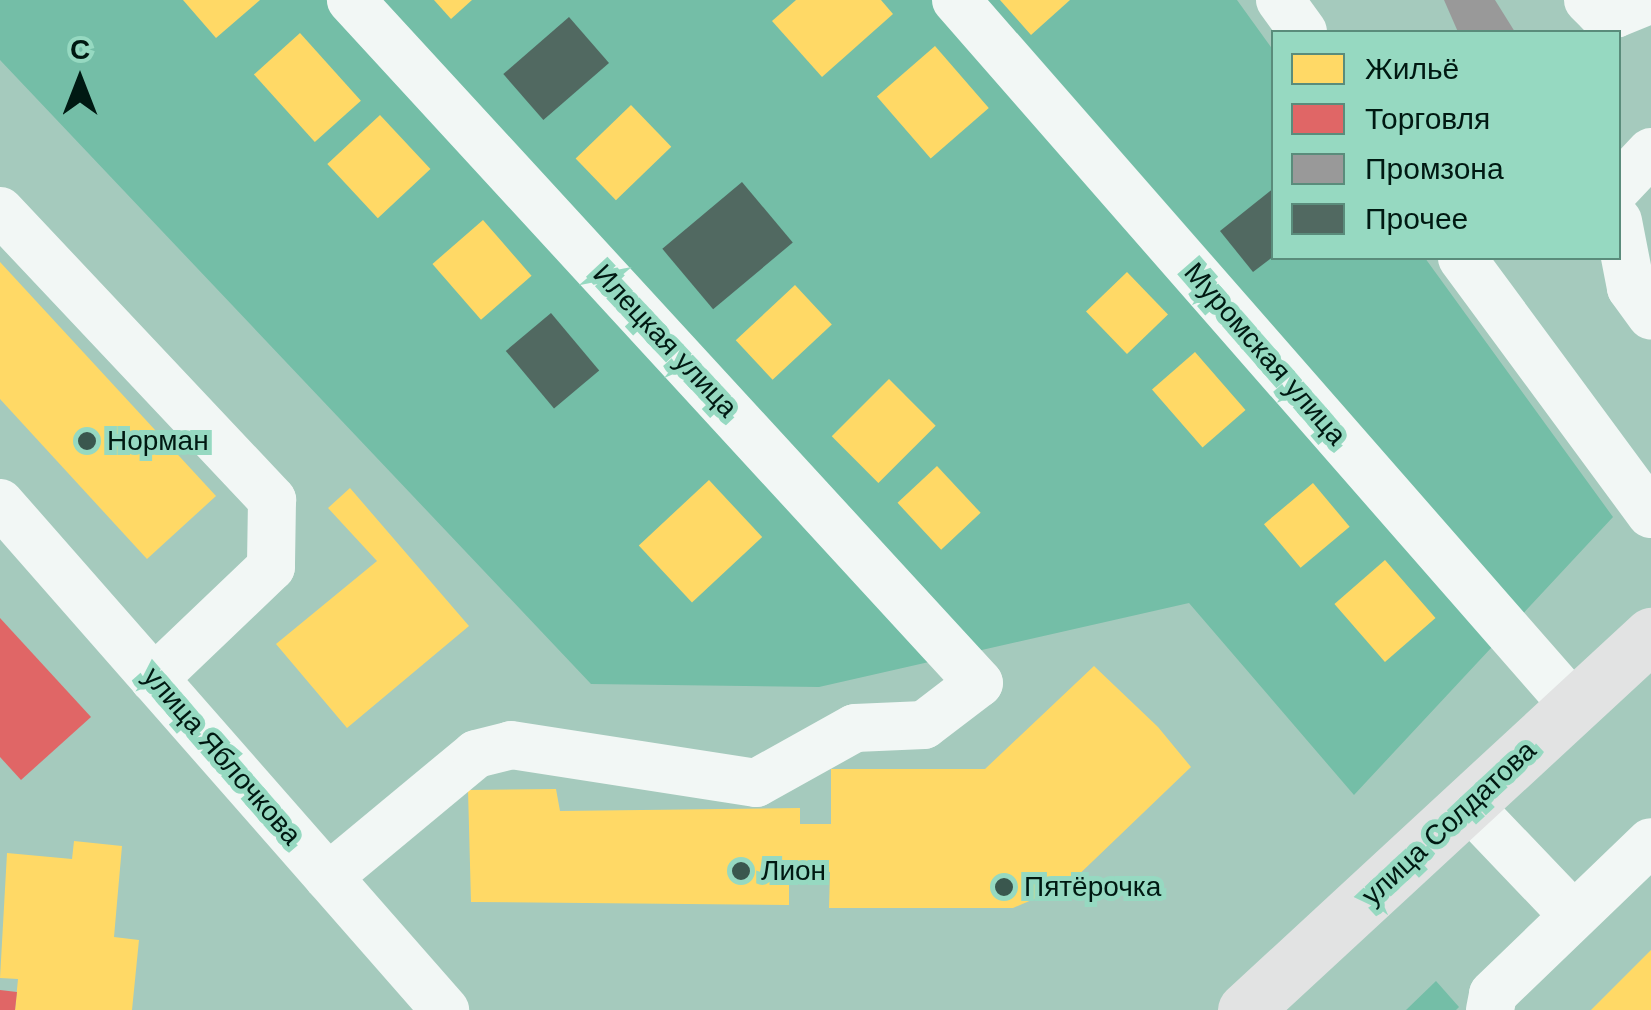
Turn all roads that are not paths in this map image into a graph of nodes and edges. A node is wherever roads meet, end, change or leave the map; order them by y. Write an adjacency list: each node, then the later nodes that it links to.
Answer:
1 (351, 0): 20 (street, Илецкая улица)
2 (956, 0): 17 (street, Муромская улица)
3 (1280, 0): 6 (street)
4 (1588, 0): 5 (street)
5 (1650, 0)
6 (1302, 30)
7 (1651, 152): 8 (street)
8 (1621, 184)
9 (0, 211): 16 (street)
10 (1621, 237): 12 (street)
11 (1463, 260): 14 (street)
12 (1651, 316)
13 (0, 503): 16 (street, улица Яблочкова)
14 (1651, 514)
15 (1651, 635): 17 (main road, улица Солдатова)
16 (154, 679): 20 (street, улица Яблочкова)
17 (1575, 707): 18 (main road, улица Солдатова)
18 (1468, 805): 21 (street); 23 (main road, улица Солдатова)
19 (1651, 842): 21 (street)
20 (328, 877): 22 (street, улица Яблочкова)
21 (1574, 916): 24 (street)
22 (445, 1010)
23 (1246, 1010)
24 (1490, 1010)

